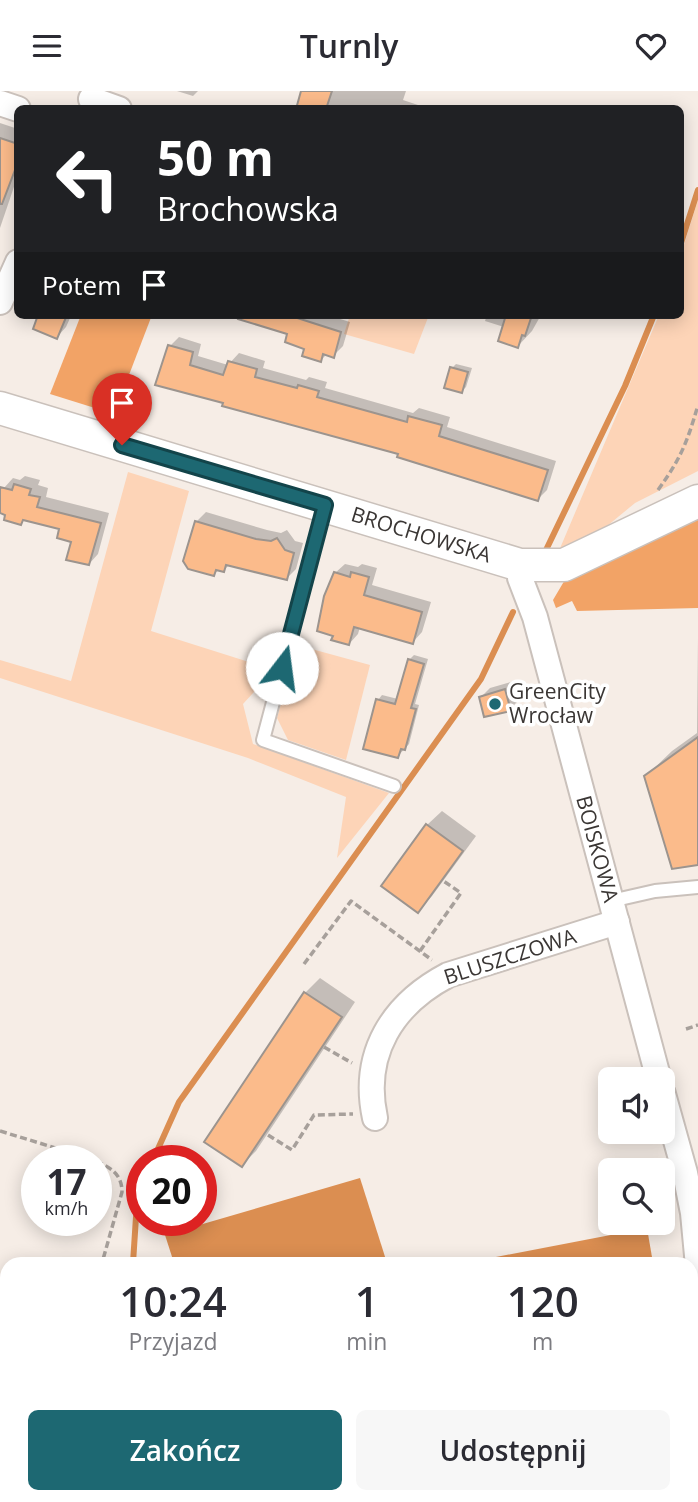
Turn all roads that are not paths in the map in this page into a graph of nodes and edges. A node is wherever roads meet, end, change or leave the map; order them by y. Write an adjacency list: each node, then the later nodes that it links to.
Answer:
1 (91, 99): 2 (street)
2 (108, 105)
3 (14, 271): 4 (street)
4 (0, 302)
5 (0, 408): 7 (street, BROCHOWSKA)
6 (698, 501): 8 (street, BROCHOWSKA)
7 (325, 505): 8 (street, BROCHOWSKA); 9 (lane)
8 (520, 565): 11 (street, BOISKOWA)
9 (394, 786)
10 (698, 887): 11 (lane)
11 (614, 912): 12 (street, BOISKOWA); 13 (street, BLUSZCZOWA)
12 (656, 1067)
13 (368, 1116)
14 (675, 1127): 15 (street)
15 (691, 1172): 16 (street)
16 (697, 1257)

